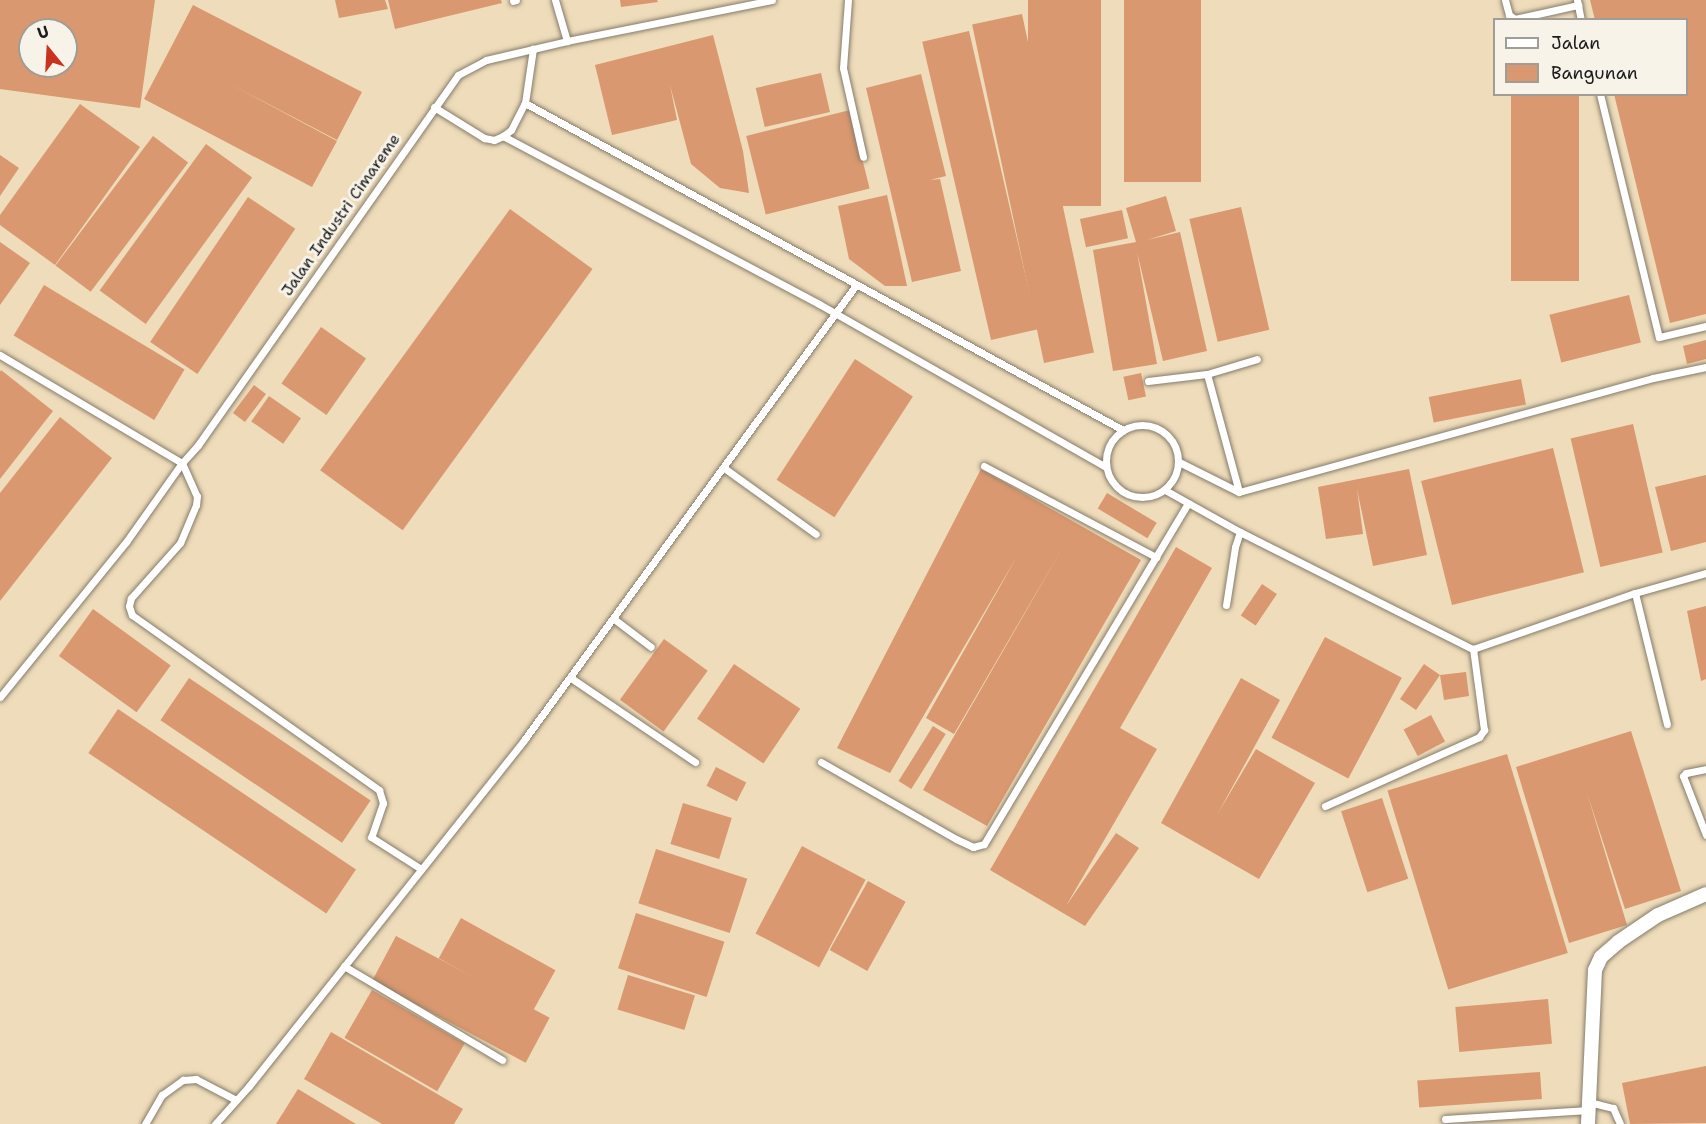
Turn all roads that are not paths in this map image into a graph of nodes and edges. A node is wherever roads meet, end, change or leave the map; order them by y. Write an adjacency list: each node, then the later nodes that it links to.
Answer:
1 (555, 0): 9 (lane)
2 (772, 0): 9 (lane, Jalan Industri Cimareme)
3 (848, 0): 15 (lane)
4 (1505, 0): 6 (lane)
5 (1577, 2): 7 (lane); 8 (lane)
6 (1513, 18)
7 (1522, 18)
8 (1581, 18)
9 (567, 41): 10 (lane, Jalan Industri Cimareme)
10 (533, 49): 12 (lane); 13 (lane, Jalan Industri Cimareme)
11 (1600, 96): 18 (lane)
12 (525, 103): 14 (lane); 16 (lane)
13 (434, 107): 14 (lane); 26 (lane, Jalan Industri Cimareme)
14 (503, 136): 17 (lane)
15 (864, 157)
16 (856, 285): 17 (lane); 24 (lane)
17 (836, 314): 28 (lane); 29 (lane)
18 (1706, 326)
19 (0, 355): 26 (lane)
20 (1257, 359): 22 (lane)
21 (1706, 367): 31 (lane)
22 (1207, 374): 23 (lane); 31 (lane)
23 (1148, 381)
24 (1123, 430): 25 (lane); 28 (lane)
25 (1179, 462): 30 (lane); 31 (lane)
26 (182, 463): 43 (lane, Jalan Industri Cimareme); 50 (lane)
27 (984, 466): 35 (lane)
28 (1106, 466): 30 (lane)
29 (724, 468): 34 (lane); 39 (lane)
30 (1165, 490): 32 (lane)
31 (1239, 492)
32 (1188, 503): 33 (lane); 35 (lane)
33 (1240, 532): 38 (lane); 41 (lane)
34 (816, 534)
35 (1155, 557): 46 (lane)
36 (1706, 573): 37 (lane)
37 (1635, 593): 41 (lane); 44 (lane)
38 (1226, 605)
39 (614, 619): 40 (lane); 42 (lane)
40 (651, 647)
41 (1473, 650): 48 (lane)
42 (571, 678): 45 (lane); 50 (lane)
43 (0, 697)
44 (1667, 724)
45 (695, 762)
46 (821, 762)
47 (1706, 769): 49 (lane)
48 (1325, 806)
49 (1706, 835)
50 (421, 869): 52 (lane)
51 (1706, 894): 55 (street)
52 (344, 966): 53 (lane); 54 (lane)
53 (502, 1060)
54 (236, 1100): 58 (lane); 59 (lane)
55 (1589, 1112): 57 (lane); 60 (lane)
56 (1445, 1119): 57 (lane)
57 (1491, 1120)
58 (145, 1124)
59 (215, 1124)
60 (1620, 1124)

